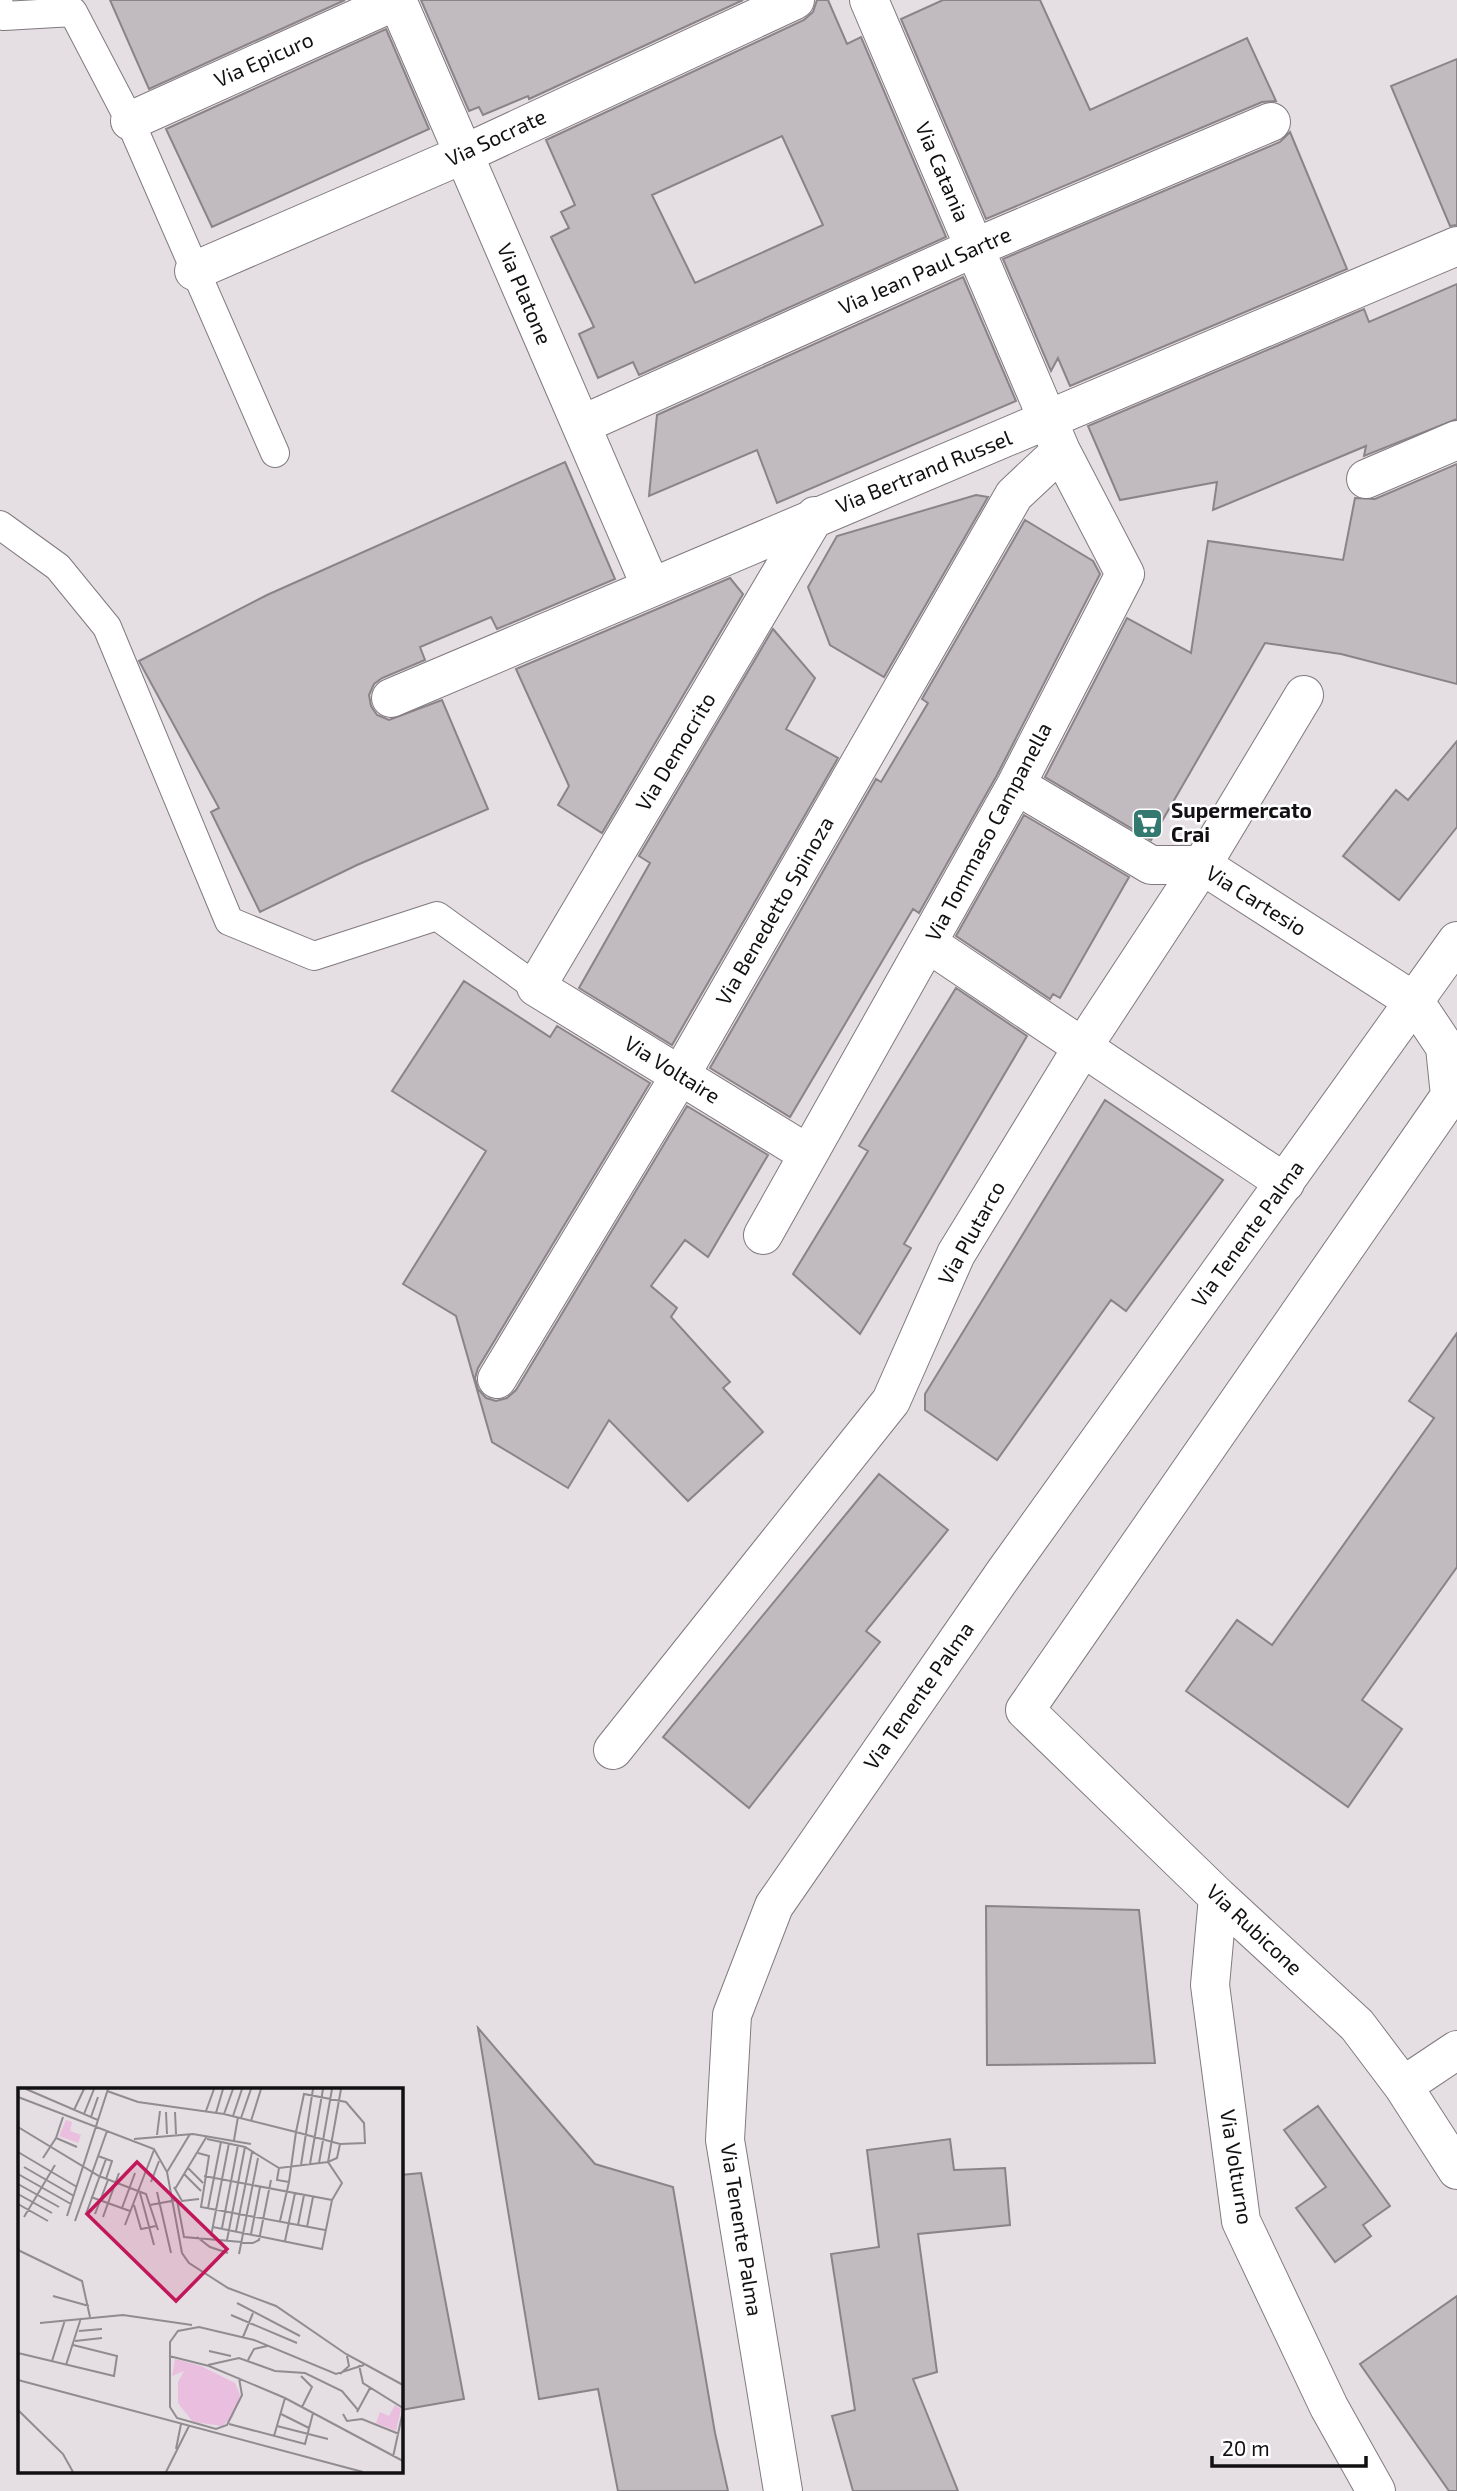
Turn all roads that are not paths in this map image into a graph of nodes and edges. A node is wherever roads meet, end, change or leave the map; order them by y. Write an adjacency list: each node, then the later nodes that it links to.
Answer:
1 (398, 0): 5 (street, Via Epicuro); 7 (street, Via Platone)
2 (795, 0): 7 (street, Via Socrate)
3 (869, 0): 9 (street, Via Catania)
4 (0, 6): 5 (lane)
5 (130, 121): 10 (lane)
6 (1271, 121): 9 (street, Via Jean Paul Sartre)
7 (464, 154): 10 (street, Via Socrate); 11 (street, Via Platone)
8 (1457, 247): 12 (street, Via Bertrand Russel)
9 (974, 248): 11 (street, Via Jean Paul Sartre); 12 (street, Via Catania)
10 (194, 271): 14 (lane)
11 (581, 425): 18 (street, Via Platone)
12 (1054, 436): 16 (street, Via Bertrand Russel); 21 (street, Via Tommaso Campanella); 28 (street, Via Benedetto Spinoza)
13 (1457, 440): 15 (street)
14 (275, 453)
15 (1366, 479)
16 (815, 516): 18 (street, Via Bertrand Russel); 25 (street, Via Democrito)
17 (0, 525): 25 (lane)
18 (651, 587): 20 (street, Via Bertrand Russel)
19 (1304, 695): 22 (street, Via Plutarco)
20 (391, 698)
21 (1016, 785): 22 (street, Via Cartesio); 24 (street, Via Tommaso Campanella)
22 (1202, 865): 26 (street, Via Cartesio); 27 (street, Via Plutarco)
23 (1457, 941): 26 (street, Via Tenente Palma)
24 (929, 944): 27 (street); 29 (street, Via Tommaso Campanella)
25 (536, 987): 28 (street, Via Voltaire)
26 (1415, 1002): 30 (street, Via Tenente Palma); 34 (street, Via Rubicone)
27 (1082, 1048): 30 (street); 33 (street, Via Plutarco)
28 (681, 1074): 29 (street, Via Voltaire); 32 (street, Via Benedetto Spinoza)
29 (808, 1154): 31 (street, Via Tommaso Campanella)
30 (1285, 1183): 38 (street, Via Tenente Palma)
31 (763, 1235)
32 (497, 1379)
33 (613, 1750)
34 (1219, 1898): 36 (street, Via Rubicone); 39 (street, Via Volturno)
35 (1457, 2050): 36 (street)
36 (1403, 2086): 37 (street, Via Rubicone)
37 (1457, 2170)
38 (783, 2491)
39 (1376, 2491)

